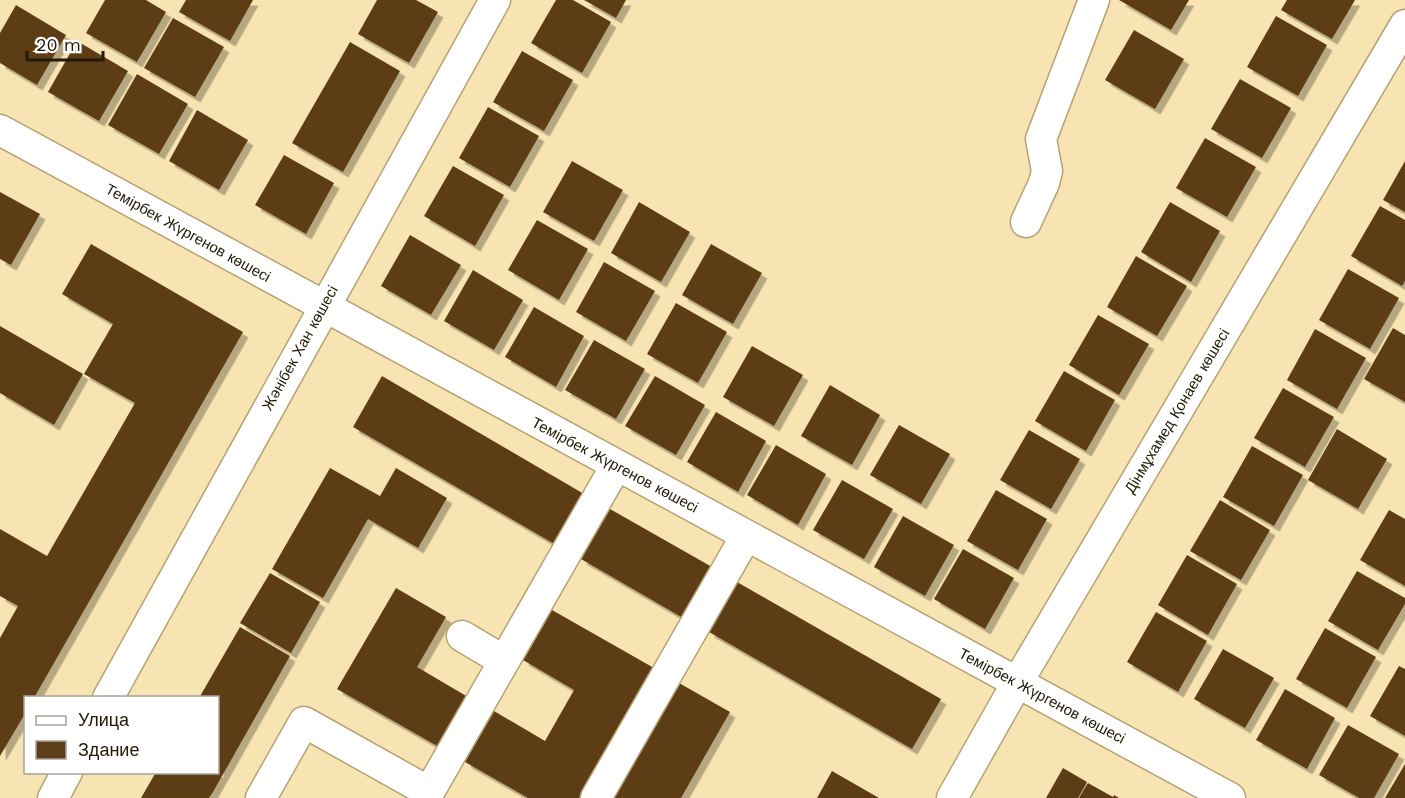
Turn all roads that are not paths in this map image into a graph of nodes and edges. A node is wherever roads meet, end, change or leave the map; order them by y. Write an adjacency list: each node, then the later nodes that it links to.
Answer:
1 (495, 0): 6 (street, Жәнібек Хан көшесі)
2 (1094, 0): 5 (street)
3 (1405, 25): 11 (street, Дінмұхамед Қонаев көшесі)
4 (0, 130): 6 (street, Темірбек Жүргенов көшесі)
5 (1026, 222)
6 (323, 307): 7 (street, Темірбек Жүргенов көшесі); 12 (street, Жәнібек Хан көшесі)
7 (616, 466): 8 (street, Темірбек Жүргенов көшесі); 10 (street)
8 (746, 536): 11 (street, Темірбек Жүргенов көшесі); 16 (street)
9 (462, 636): 10 (street)
10 (504, 661): 15 (street)
11 (1017, 683): 17 (street, Дінмұхамед Қонаев көшесі); 18 (street, Темірбек Жүргенов көшесі)
12 (109, 696)
13 (66, 774): 14 (street)
14 (53, 798)
15 (261, 798)
16 (596, 798)
17 (952, 798)
18 (1230, 798)

